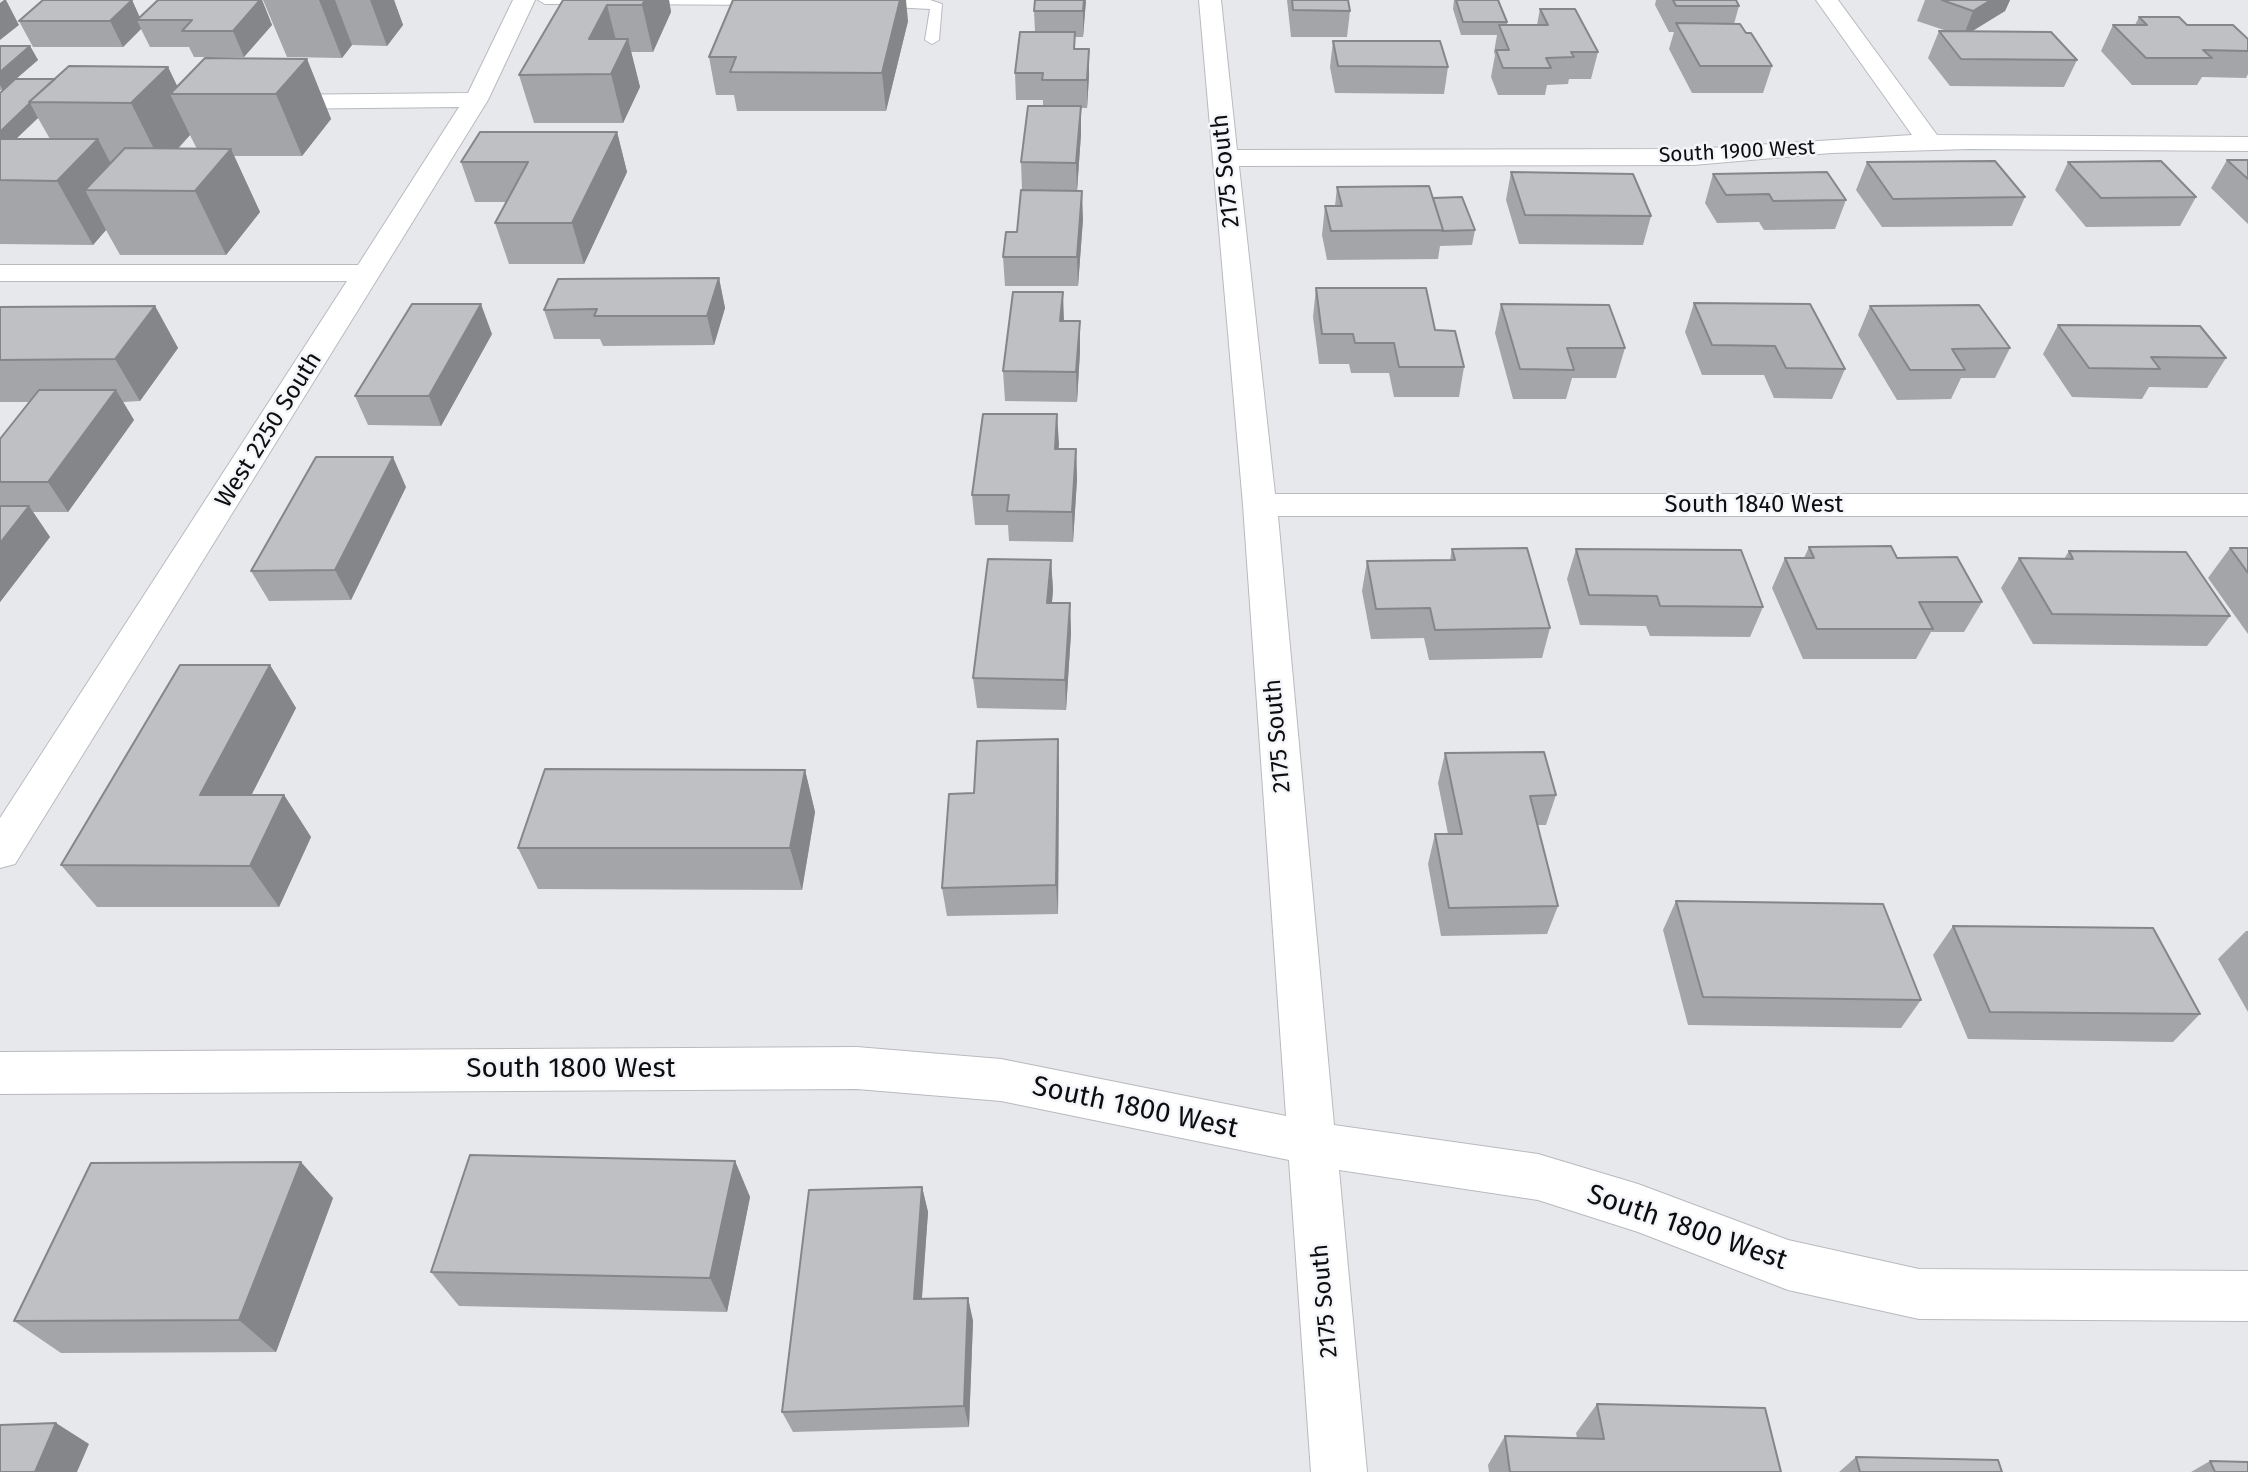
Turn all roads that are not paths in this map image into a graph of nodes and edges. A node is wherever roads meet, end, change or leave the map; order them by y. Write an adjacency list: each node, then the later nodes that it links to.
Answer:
1 (524, 0): 10 (street, West 2250 South)
2 (545, 0): 3 (lane)
3 (607, 0)
4 (616, 0): 7 (lane)
5 (1210, 0): 14 (street, 2175 South)
6 (1827, 0): 12 (street)
7 (777, 1)
8 (858, 2): 9 (lane)
9 (932, 40)
10 (476, 100): 11 (street); 15 (street, West 2250 South)
11 (252, 102)
12 (1930, 143): 13 (street, South 1900 West); 14 (street, South 1900 West)
13 (2248, 144)
14 (1225, 158): 17 (street, 2175 South)
15 (369, 273): 16 (street); 19 (street, West 2250 South)
16 (0, 274)
17 (1260, 505): 18 (street, South 1840 West); 21 (street, 2175 South)
18 (2248, 506)
19 (0, 852)
20 (0, 1073): 21 (street, South 1800 West)
21 (1311, 1143): 22 (street, South 1800 West); 23 (street, 2175 South)
22 (2248, 1296)
23 (1339, 1472)

